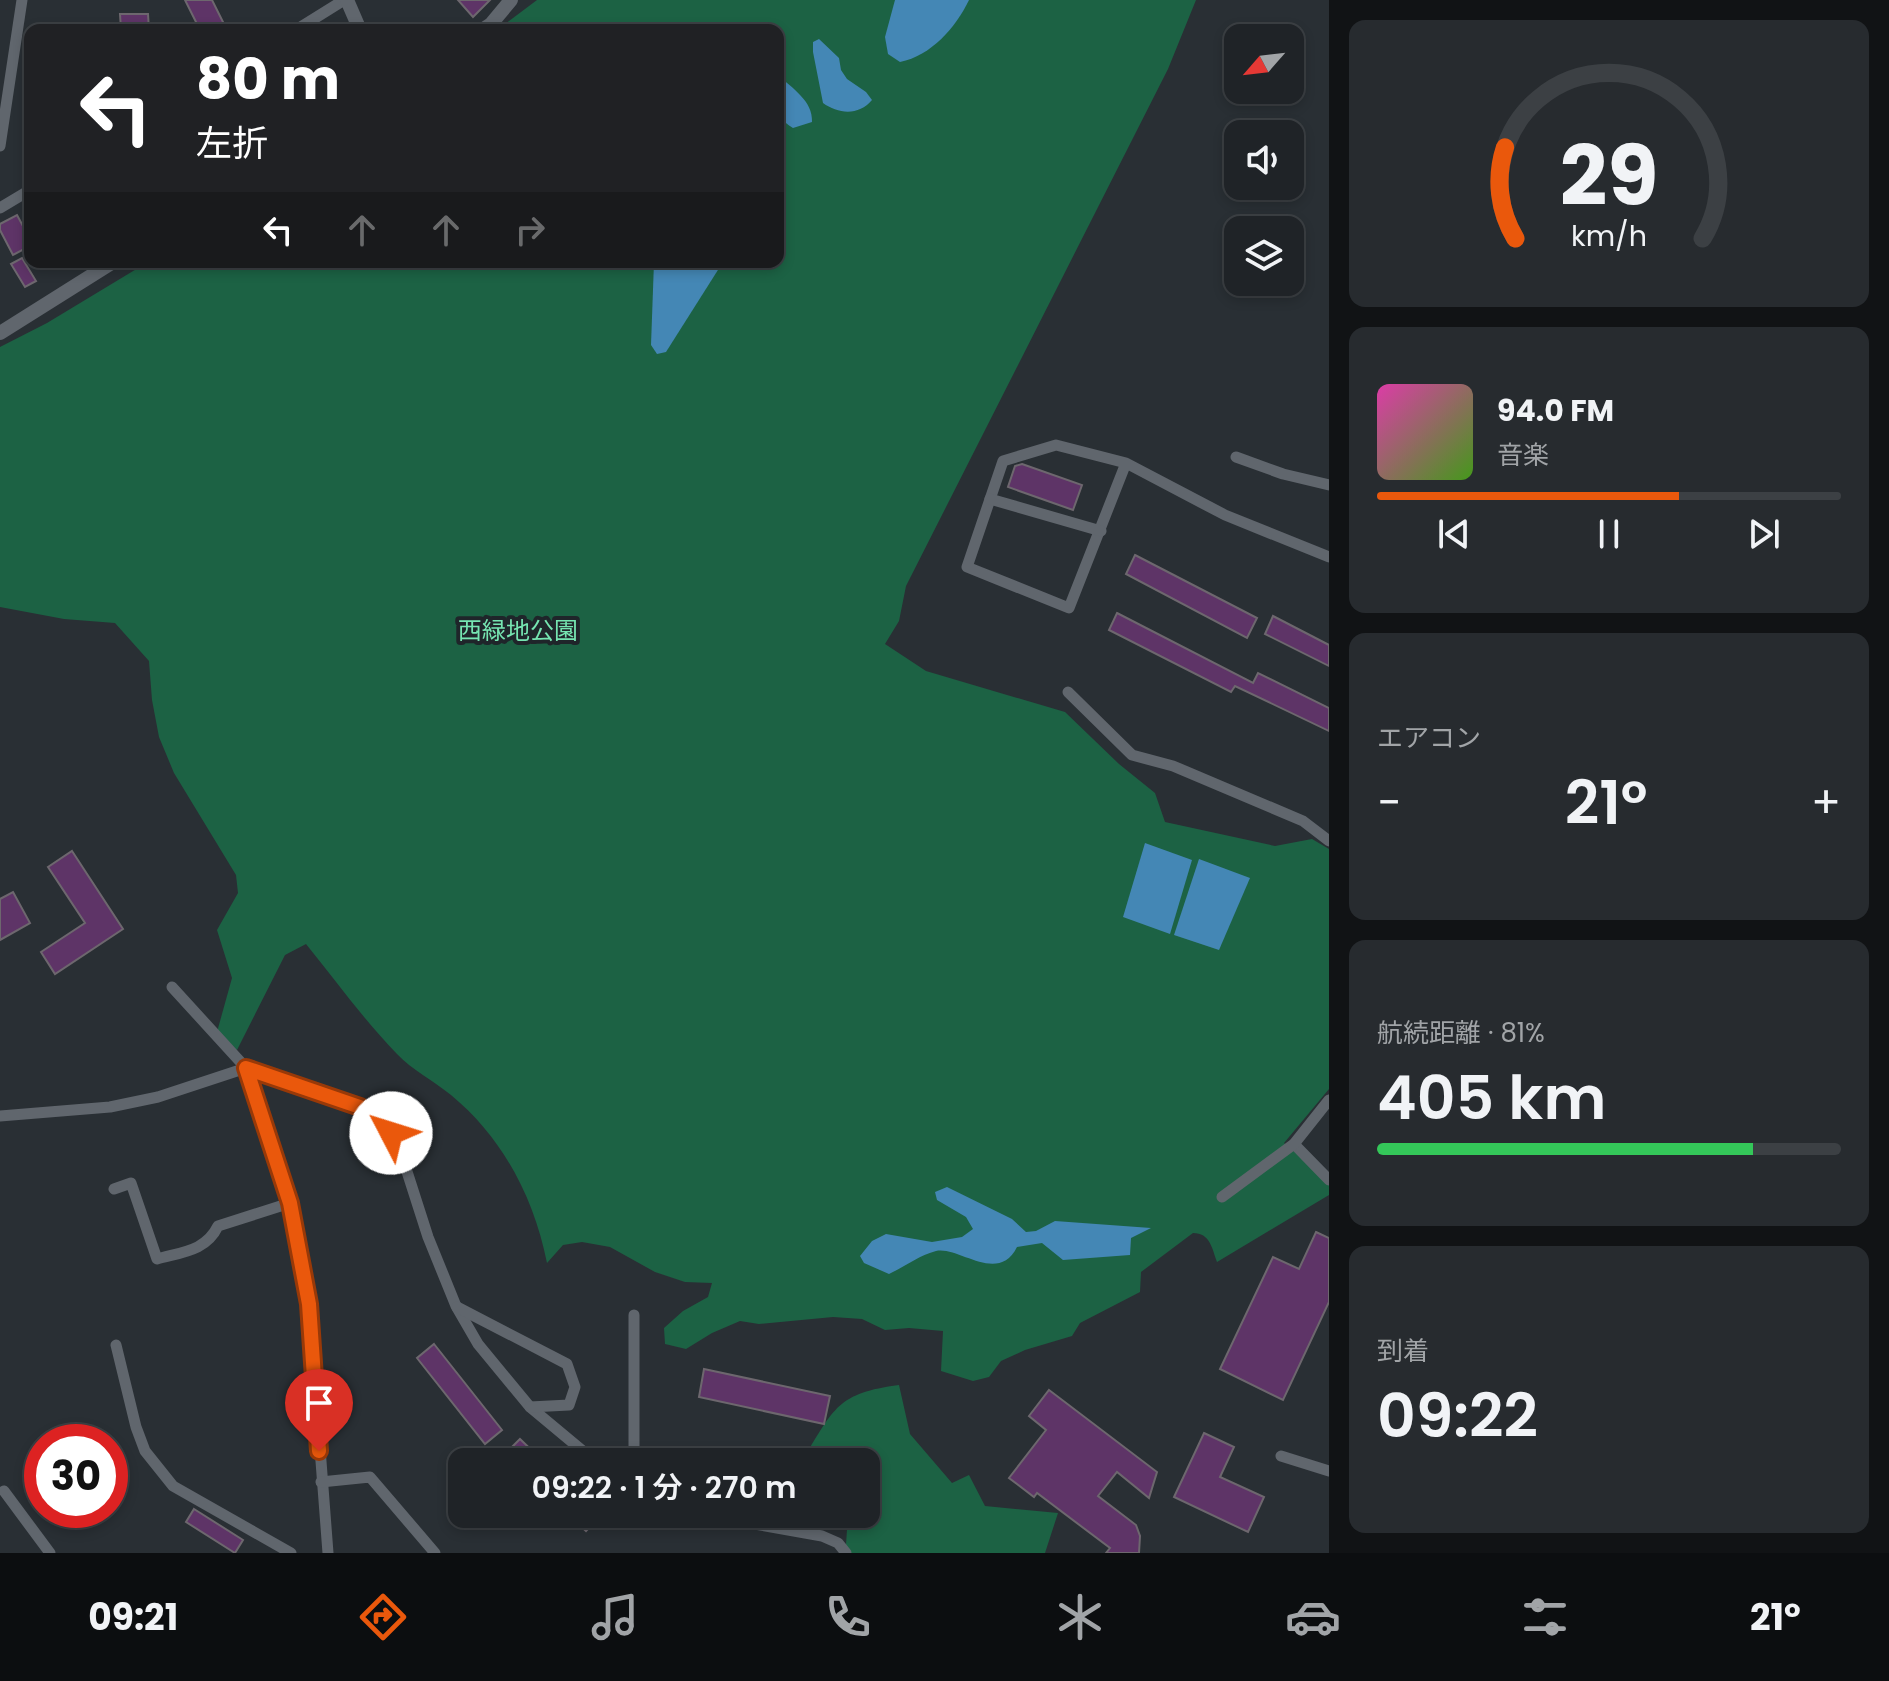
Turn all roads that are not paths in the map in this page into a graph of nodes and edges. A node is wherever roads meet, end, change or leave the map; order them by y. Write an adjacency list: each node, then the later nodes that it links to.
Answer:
1 (22, 0): 7 (street)
2 (346, 0): 4 (street); 5 (street)
3 (511, 0): 6 (street)
4 (316, 24)
5 (357, 24)
6 (491, 24)
7 (0, 146)
8 (24, 194): 9 (street)
9 (0, 208)
10 (103, 268): 11 (street)
11 (0, 333)
12 (1236, 457): 14 (street)
13 (1126, 463): 15 (street); 16 (street); 17 (street)
14 (1329, 485)
15 (990, 499): 16 (street); 16 (street)
16 (1101, 531)
17 (1329, 557)
18 (1068, 692): 19 (street)
19 (1329, 841)
20 (172, 987): 21 (street)
21 (246, 1068): 23 (street); 28 (street); 29 (street)
22 (1329, 1100): 24 (street)
23 (0, 1116)
24 (1294, 1144): 25 (street); 27 (street)
25 (1329, 1180)
26 (114, 1189): 28 (street)
27 (1222, 1197)
28 (290, 1203): 37 (street)
29 (456, 1306): 32 (street); 32 (street)
30 (634, 1315): 34 (street)
31 (116, 1345): 41 (street)
32 (530, 1407): 33 (street)
33 (579, 1448)
34 (634, 1448)
35 (1281, 1456): 36 (street)
36 (1329, 1471)
37 (321, 1482): 42 (street); 43 (street)
38 (4, 1491): 40 (street)
39 (777, 1528): 44 (street)
40 (50, 1553)
41 (291, 1553)
42 (328, 1553)
43 (435, 1553)
44 (846, 1553)

